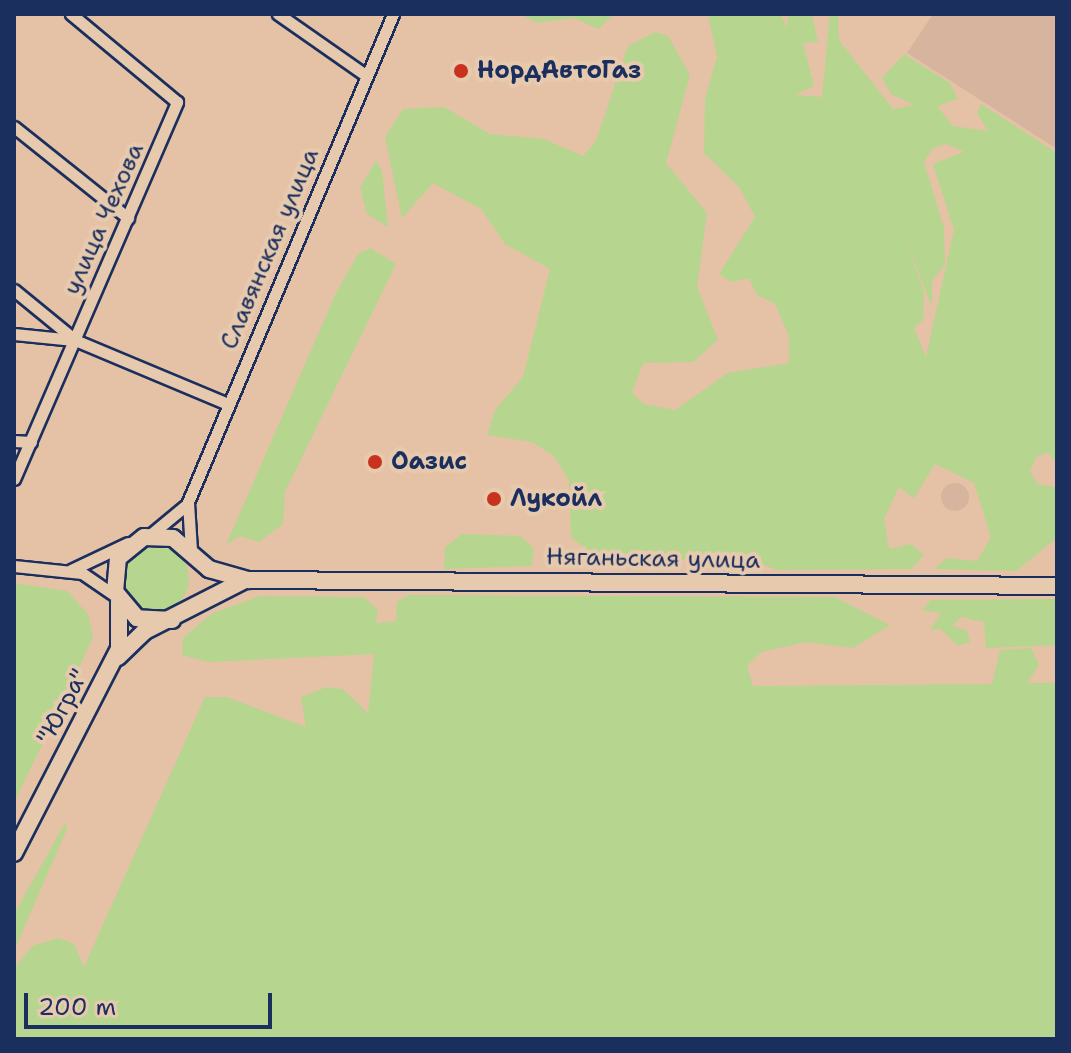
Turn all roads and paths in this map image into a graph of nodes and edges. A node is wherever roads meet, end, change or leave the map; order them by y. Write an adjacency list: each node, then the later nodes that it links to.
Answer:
1 (71, 14): 6 (street, улица Чехова)
2 (393, 14): 4 (street, Славянская улица)
3 (282, 15): 4 (street)
4 (367, 76): 10 (street, Славянская улица)
5 (14, 127): 6 (street)
6 (128, 218): 9 (street, улица Чехова)
7 (14, 290): 9 (street)
8 (14, 334): 9 (street)
9 (75, 340): 10 (street); 12 (street, улица Чехова)
10 (228, 404): 14 (street, Славянская улица)
11 (14, 441): 12 (street)
12 (31, 442): 13 (street, улица Чехова)
13 (14, 479)
14 (188, 502): 15 (street); 16 (street)
15 (144, 537): 16 (highway); 18 (street); 21 (highway)
16 (192, 553): 19 (highway); 22 (highway)
17 (14, 566): 18 (street)
18 (71, 570): 21 (street)
19 (248, 580): 20 (highway, Няганьская улица); 22 (highway)
20 (1057, 586)
21 (118, 599): 23 (highway); 24 (highway)
22 (188, 609): 23 (highway)
23 (172, 620): 24 (highway)
24 (110, 668): 25 (highway, "Югра")
25 (14, 853)

